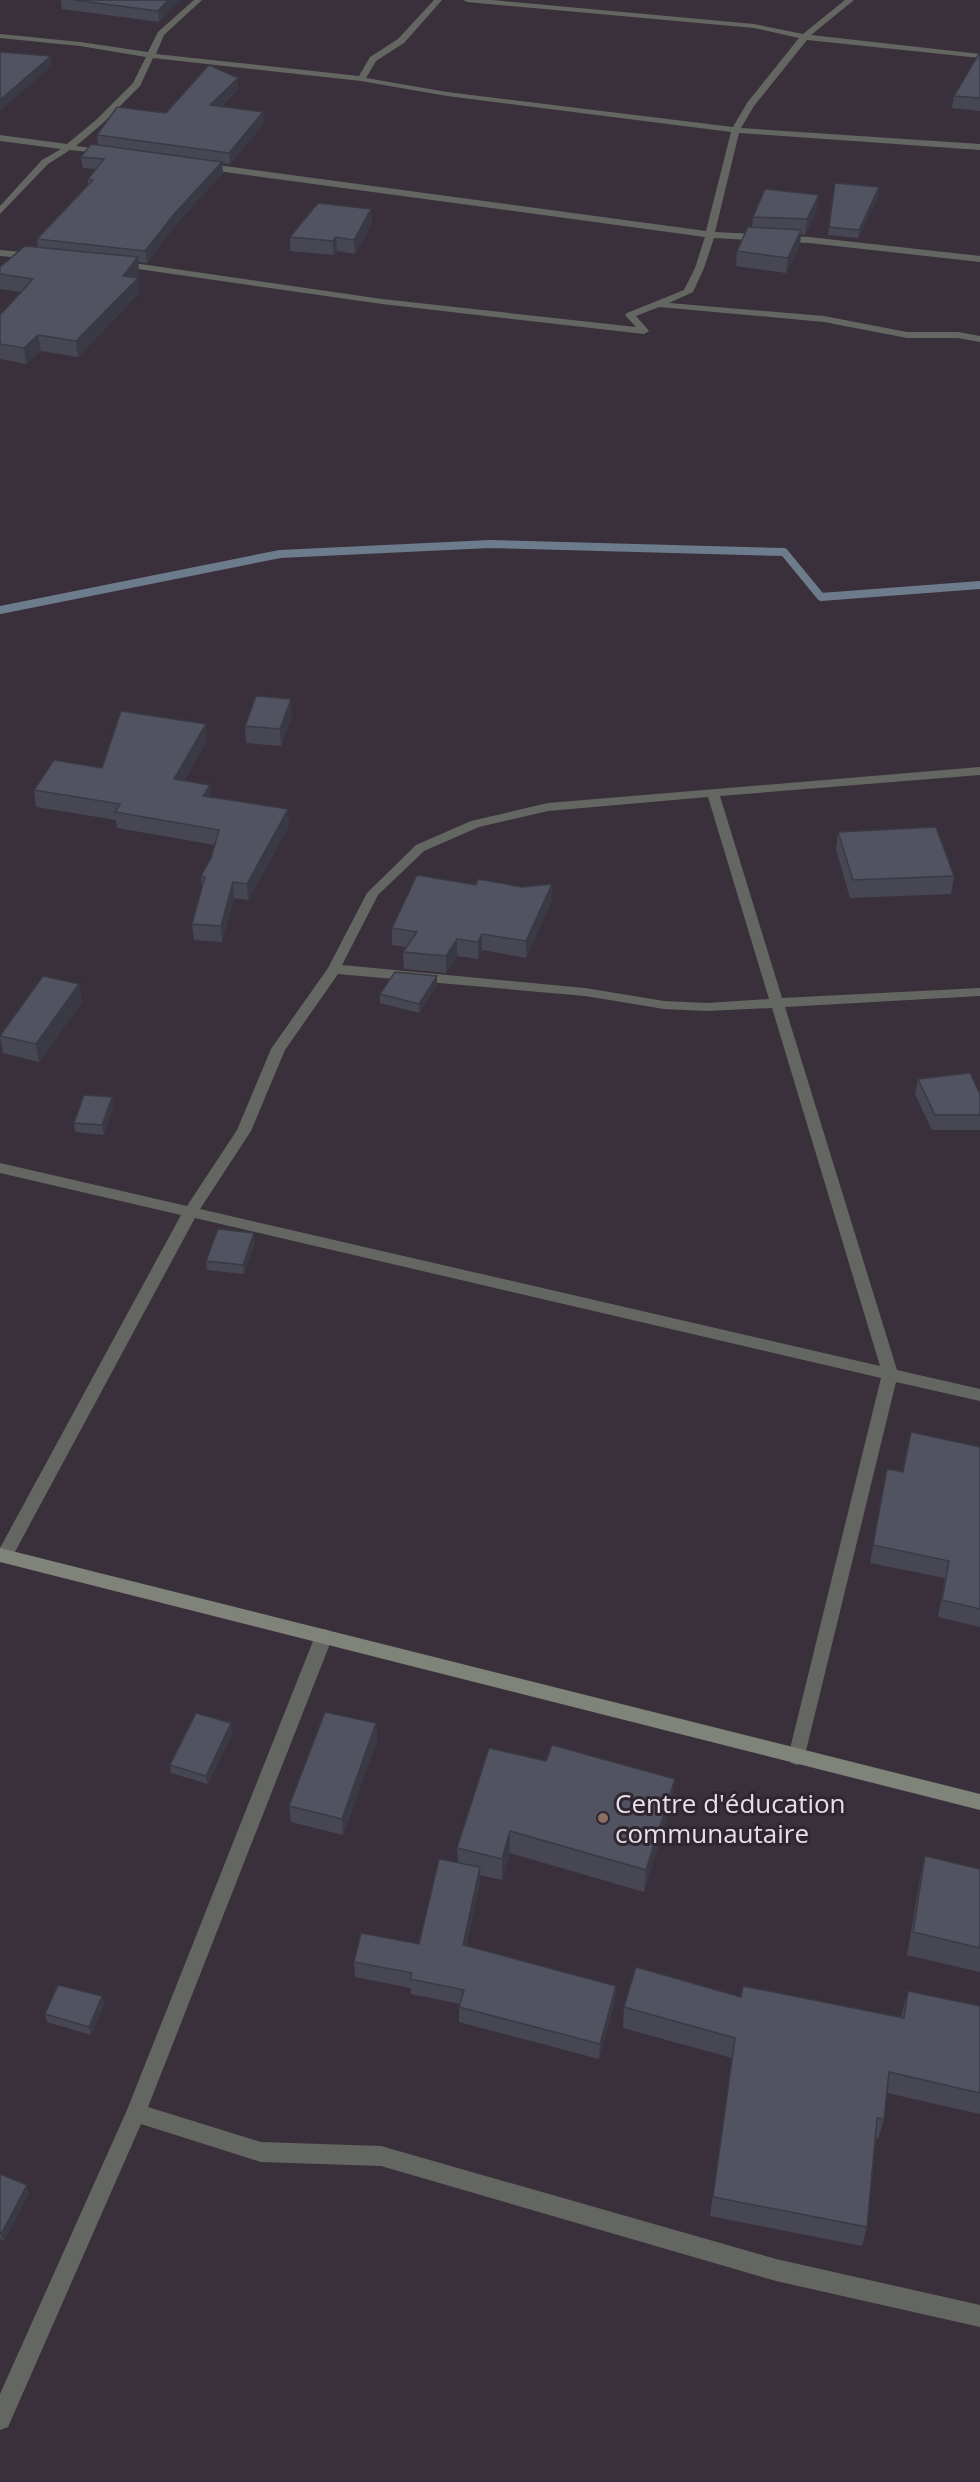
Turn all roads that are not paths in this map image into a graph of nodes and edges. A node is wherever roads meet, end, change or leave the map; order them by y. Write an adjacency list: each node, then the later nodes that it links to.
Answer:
1 (198, 0): 9 (street)
2 (438, 0): 11 (street)
3 (467, 0): 6 (street)
4 (550, 0): 6 (street)
5 (850, 0): 8 (street)
6 (529, 7): 8 (street)
7 (0, 36): 9 (street)
8 (805, 37): 10 (street); 12 (street)
9 (149, 55): 11 (street); 14 (street)
10 (980, 56)
11 (361, 79): 12 (street)
12 (736, 129): 15 (street); 19 (street)
13 (0, 138): 14 (street)
14 (69, 147): 16 (street); 18 (street)
15 (980, 147)
16 (116, 154)
17 (198, 165): 19 (street)
18 (0, 211)
19 (712, 235): 22 (street); 24 (street)
20 (0, 253): 21 (street)
21 (46, 257)
22 (980, 259)
23 (114, 263): 24 (street)
24 (658, 305): 25 (street)
25 (980, 339)
26 (980, 771): 27 (street)
27 (714, 793): 28 (street); 30 (street)
28 (333, 969): 30 (street); 32 (street)
29 (980, 992): 30 (street)
30 (778, 1005): 33 (street)
31 (0, 1168): 32 (street)
32 (190, 1213): 33 (street); 35 (street)
33 (890, 1374): 34 (street); 37 (street)
34 (980, 1395)
35 (2, 1555): 36 (street)
36 (324, 1636): 37 (street); 39 (street)
37 (797, 1757): 38 (street)
38 (980, 1802)
39 (136, 2113): 40 (street); 41 (street)
40 (980, 2316)
41 (0, 2419)

